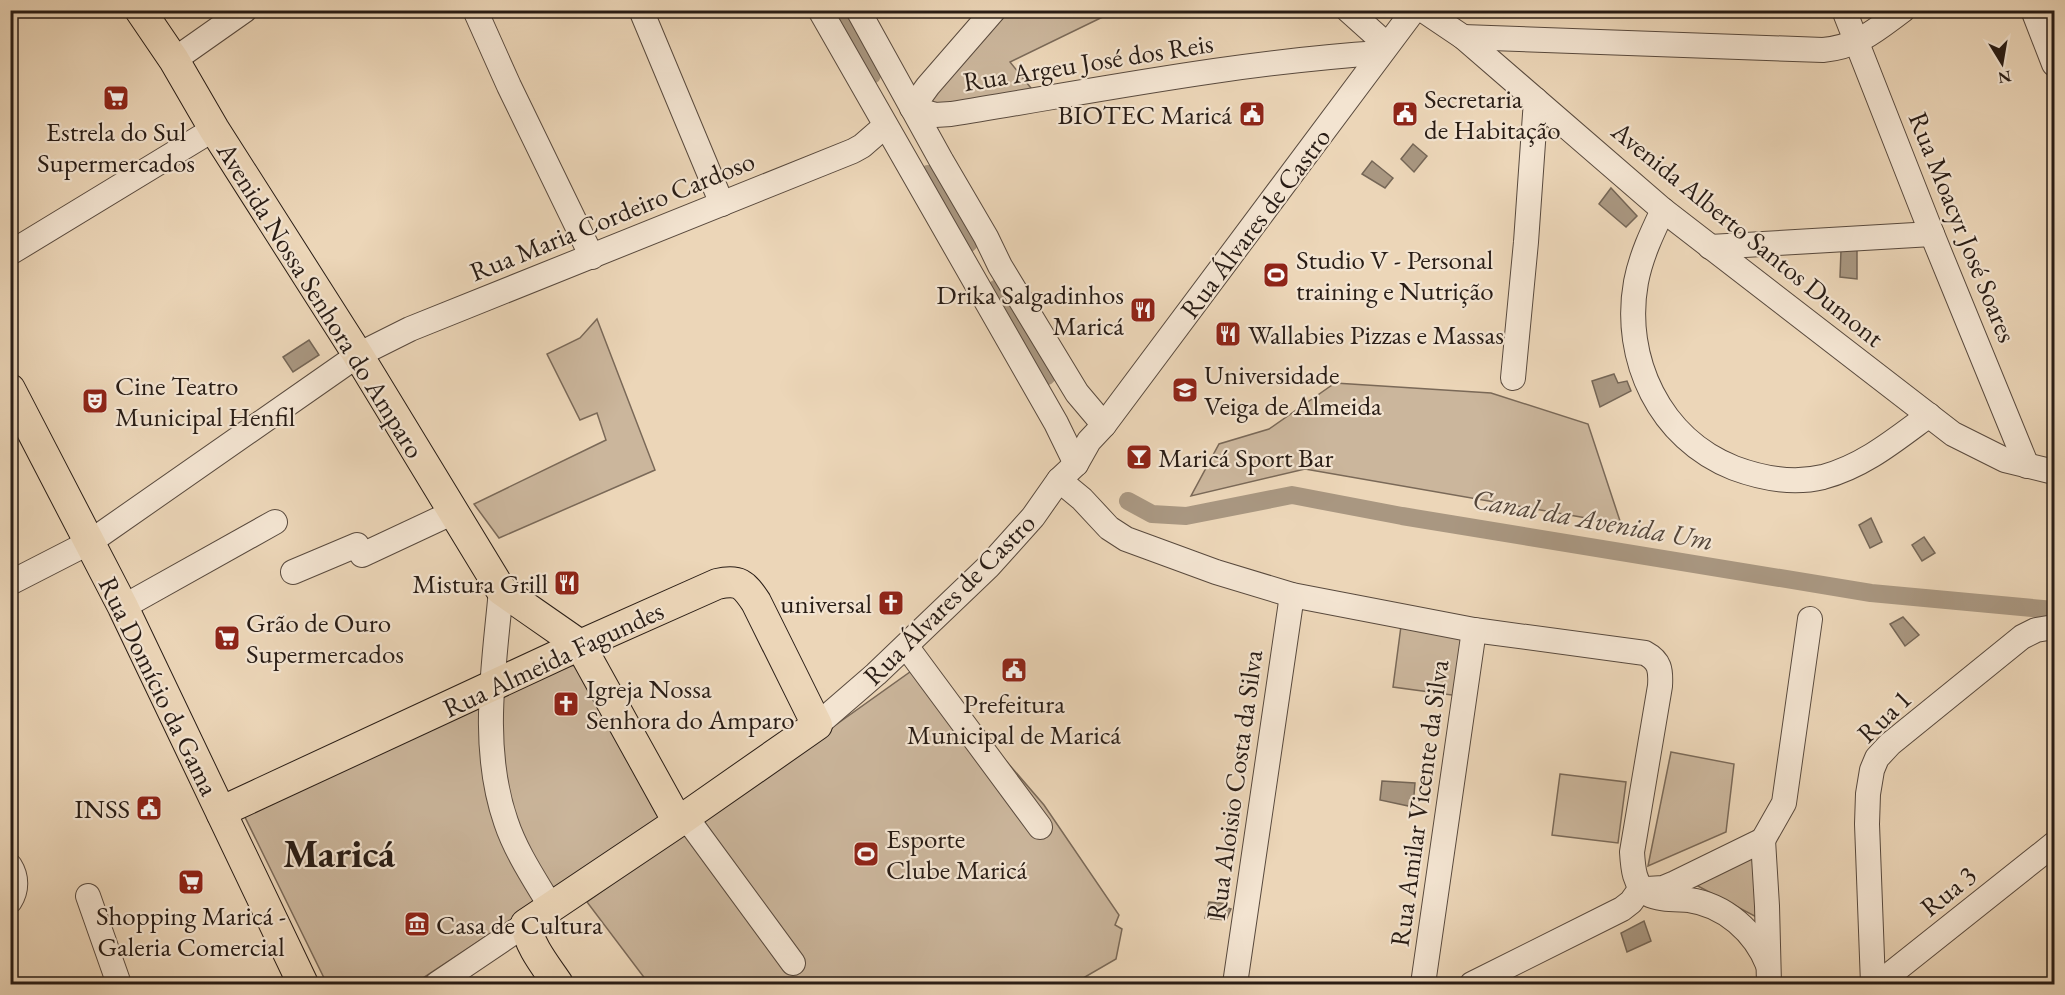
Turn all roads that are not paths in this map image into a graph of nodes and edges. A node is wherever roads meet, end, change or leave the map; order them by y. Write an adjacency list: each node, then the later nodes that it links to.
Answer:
1 (140, 10): 18 (main road, Avenida Nossa Senhora do Amparo)
2 (244, 10): 18 (street)
3 (641, 10): 25 (street)
4 (820, 10): 23 (street)
5 (858, 10): 22 (street)
6 (994, 10): 22 (street)
7 (1348, 10): 17 (street)
8 (1414, 10): 17 (street, Rua Álvares de Castro)
9 (1423, 10): 14 (street, Avenida Alberto Santos Dumont)
10 (1844, 10): 16 (street, Rua Moacyr José Soares)
11 (1903, 10): 16 (street)
12 (2033, 10): 20 (street)
13 (476, 11): 30 (street)
14 (1463, 38): 15 (street); 19 (street, Avenida Alberto Santos Dumont)
15 (1504, 39): 16 (street); 19 (street)
16 (1858, 42): 27 (street, Rua Moacyr José Soares)
17 (1384, 49): 22 (street, Rua Argeu José dos Reis); 35 (street, Rua Álvares de Castro)
18 (174, 60): 24 (main road, Avenida Nossa Senhora do Amparo)
19 (1491, 62): 21 (street, Avenida Alberto Santos Dumont)
20 (2055, 64)
21 (1536, 100): 26 (street, Avenida Alberto Santos Dumont); 32 (street)
22 (912, 108): 23 (street); 35 (street)
23 (885, 126): 25 (street, Rua Maria Cordeiro Cardoso); 37 (street)
24 (214, 129): 29 (street); 31 (main road, Avenida Nossa Senhora do Amparo)
25 (722, 204): 30 (street, Rua Maria Cordeiro Cardoso)
26 (1663, 210): 28 (street, Avenida Alberto Santos Dumont); 34 (street)
27 (1932, 234): 28 (street); 36 (street, Rua Moacyr José Soares)
28 (1710, 247): 34 (street, Avenida Alberto Santos Dumont)
29 (10, 253)
30 (592, 257): 31 (street, Rua Maria Cordeiro Cardoso)
31 (358, 355): 39 (main road, Avenida Nossa Senhora do Amparo); 41 (street, Rua Maria Cordeiro Cardoso)
32 (1513, 378)
33 (10, 389): 41 (main road, Rua Domício da Gama)
34 (1929, 415): 36 (street, Avenida Alberto Santos Dumont)
35 (1104, 425): 37 (street, Rua Álvares de Castro)
36 (2027, 466): 38 (street, Avenida Alberto Santos Dumont)
37 (1067, 472): 45 (street); 51 (street, Rua Álvares de Castro)
38 (2055, 472)
39 (454, 512): 42 (street); 44 (main road, Avenida Nossa Senhora do Amparo)
40 (275, 522): 46 (street)
41 (90, 542): 43 (street, Rua Maria Cordeiro Cardoso); 46 (main road, Rua Domício da Gama)
42 (293, 572)
43 (10, 583)
44 (501, 590): 50 (main road, Avenida Nossa Senhora do Amparo); 52 (street)
45 (1292, 595): 49 (street); 71 (street, Rua Aloisio Costa da Silva)
46 (123, 607): 54 (main road, Rua Domício da Gama)
47 (1810, 619): 57 (street)
48 (2055, 627): 74 (street, Rua 1)
49 (1474, 630): 60 (street); 72 (street, Rua Amilar Vicente da Silva)
50 (580, 645): 52 (main road, Rua Almeida Fagundes); 53 (main road, Rua Almeida Fagundes); 55 (main road)
51 (906, 646): 53 (street, Rua Álvares de Castro); 56 (street)
52 (492, 686): 54 (main road, Rua Almeida Fagundes); 63 (street)
53 (817, 725): 55 (main road, Rua Álvares de Castro)
54 (222, 814): 68 (main road, Rua Domício da Gama)
55 (678, 822): 63 (main road, Rua Álvares de Castro); 65 (street)
56 (1040, 827)
57 (1763, 840): 60 (street); 66 (street)
58 (2055, 844): 75 (street, Rua 3)
59 (10, 866): 62 (street)
60 (1641, 888): 66 (street); 73 (street)
61 (88, 896): 67 (street)
62 (10, 902)
63 (551, 907): 64 (main road, Rua Álvares de Castro)
64 (526, 924): 69 (street, Rua Álvares de Castro); 70 (main road)
65 (793, 963)
66 (1768, 974)
67 (119, 984)
68 (303, 984)
69 (437, 984)
70 (558, 984)
71 (1235, 984)
72 (1423, 984)
73 (1472, 984)
74 (1873, 984)
75 (1878, 984)

